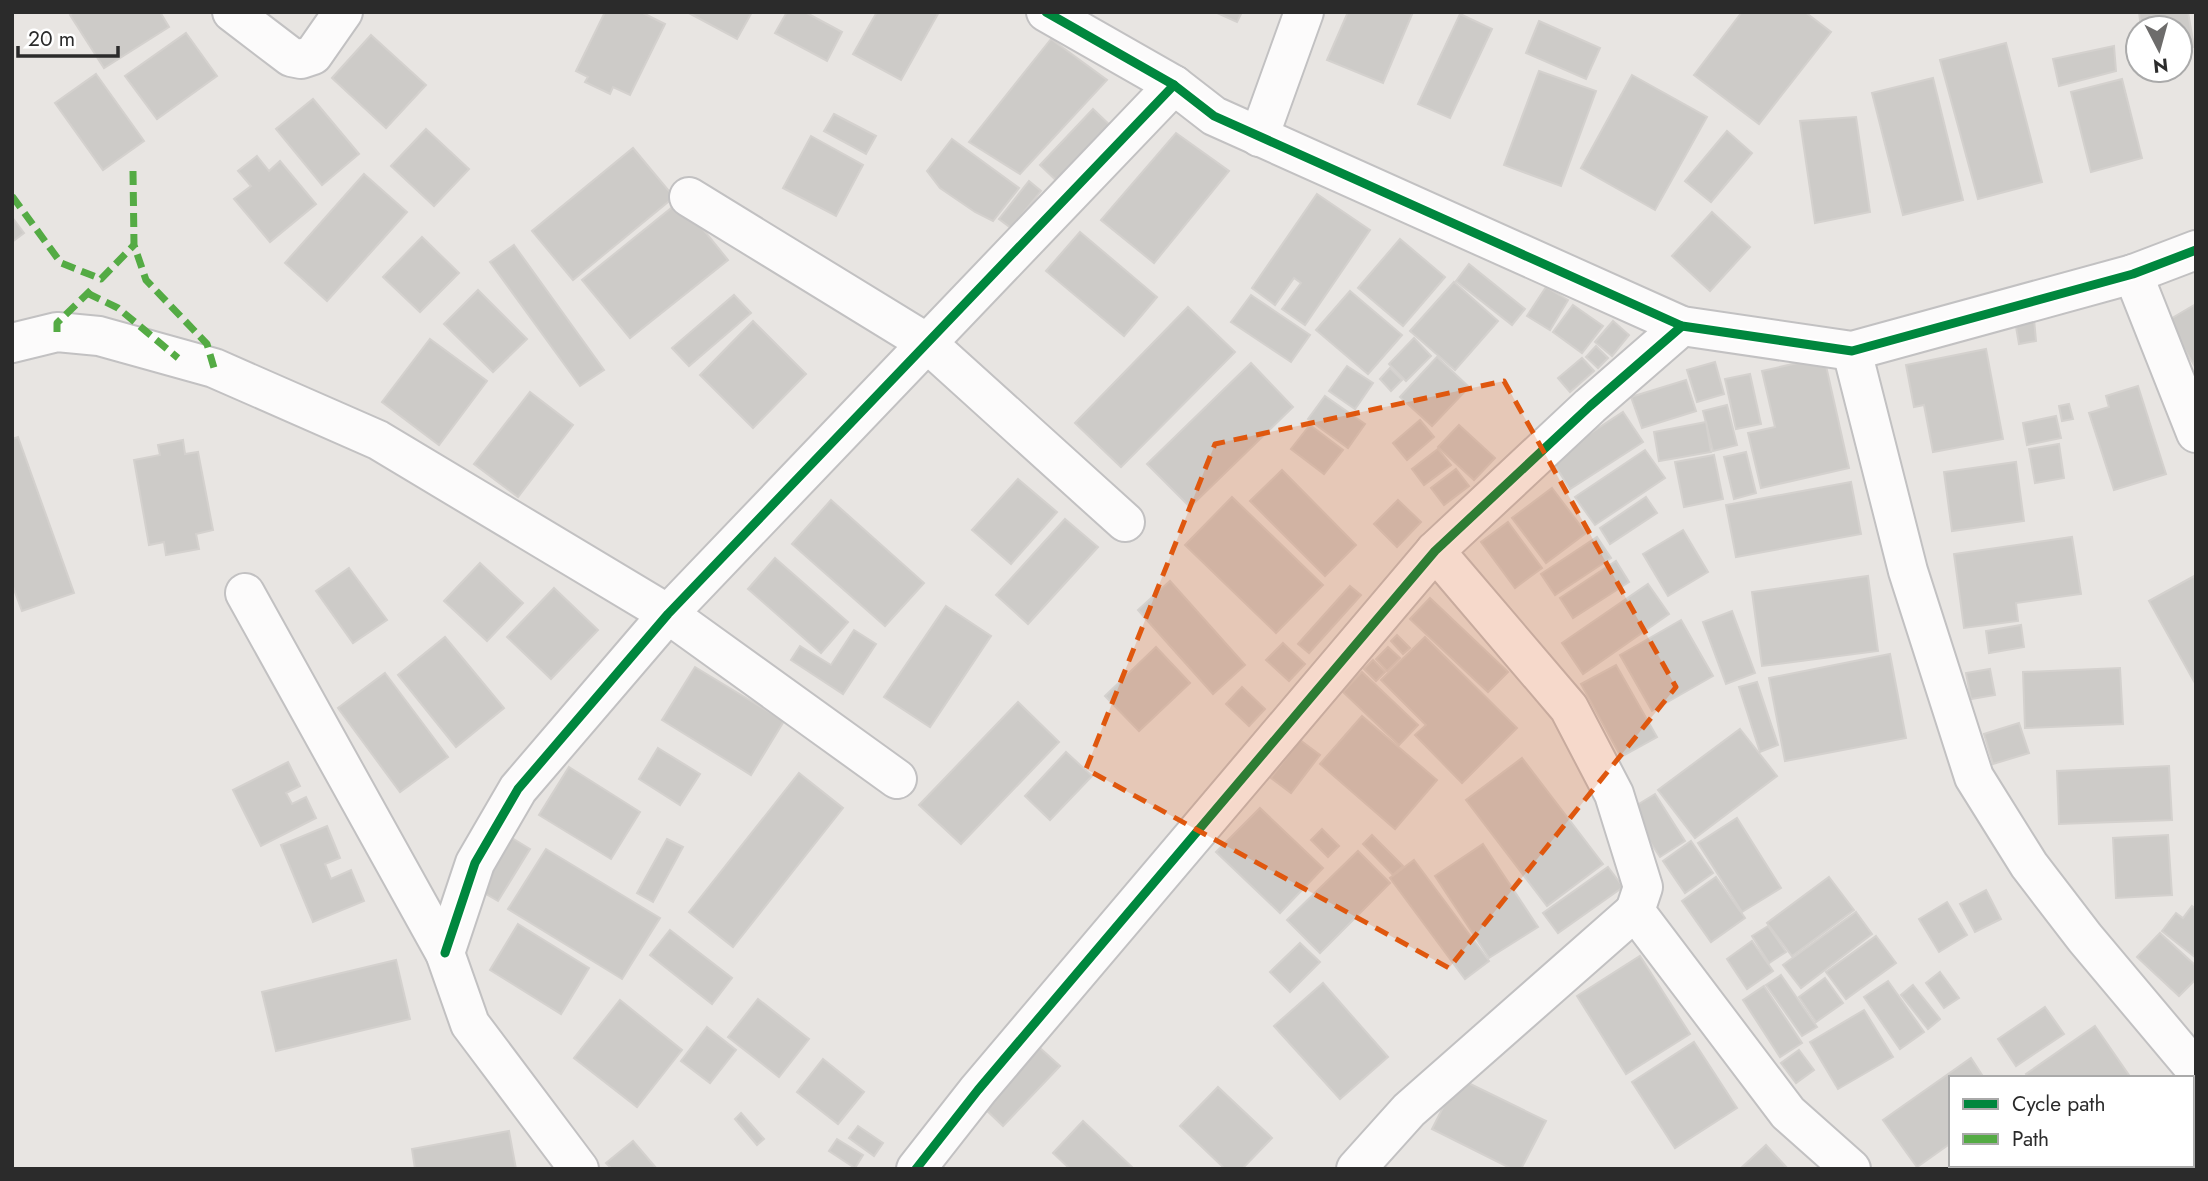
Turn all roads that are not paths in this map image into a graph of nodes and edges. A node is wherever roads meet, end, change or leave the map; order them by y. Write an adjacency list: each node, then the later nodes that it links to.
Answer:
1 (232, 12): 2 (street)
2 (343, 12)
3 (1046, 12): 5 (street)
4 (1304, 12): 6 (street)
5 (1174, 85): 6 (street); 12 (street)
6 (1259, 137): 10 (street)
7 (690, 197): 12 (street)
8 (2196, 250): 9 (street)
9 (2133, 274): 13 (street); 14 (street)
10 (1682, 326): 13 (street); 16 (street)
11 (12, 343): 18 (street)
12 (927, 343): 15 (street); 18 (street)
13 (1852, 351): 22 (street)
14 (2196, 432)
15 (1125, 522)
16 (1435, 551): 20 (street); 24 (street)
17 (245, 593): 21 (street)
18 (668, 614): 19 (street); 21 (street)
19 (897, 779)
20 (1636, 911): 25 (street); 26 (street)
21 (445, 953): 23 (street)
22 (2196, 1070)
23 (579, 1169)
24 (916, 1169)
25 (1356, 1169)
26 (1851, 1169)

